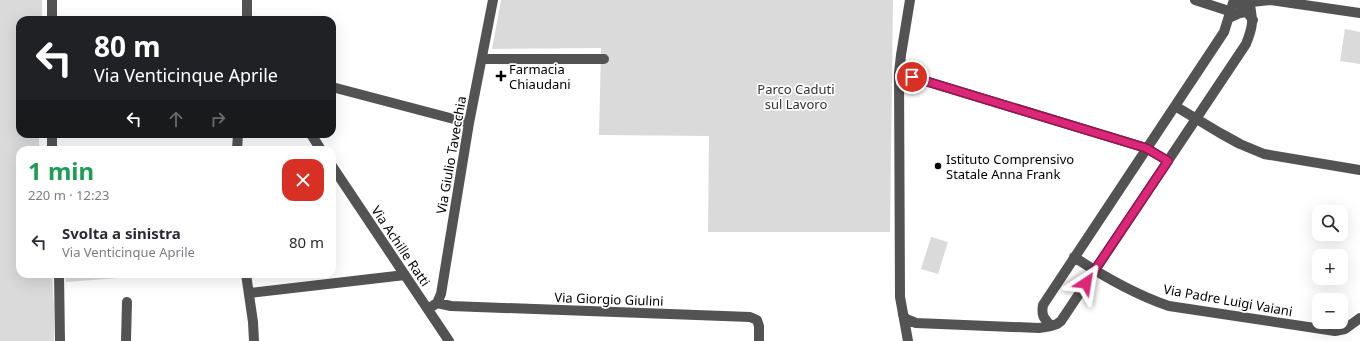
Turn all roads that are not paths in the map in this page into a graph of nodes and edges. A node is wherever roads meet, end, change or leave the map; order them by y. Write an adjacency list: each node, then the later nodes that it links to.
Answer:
1 (52, 0): 9 (street)
2 (246, 0): 10 (street)
3 (493, 0): 12 (street, Via Giulio Tavecchia)
4 (910, 0): 14 (street)
5 (1194, 0): 7 (street)
6 (1249, 2): 7 (street); 8 (street); 11 (street)
7 (1232, 8): 11 (street); 16 (street)
8 (1360, 13)
9 (52, 16)
10 (247, 16)
11 (1253, 20): 17 (street)
12 (482, 59): 13 (street); 18 (street, Via Giulio Tavecchia)
13 (604, 59)
14 (899, 73): 19 (street); 32 (street)
15 (336, 88): 18 (street)
16 (1175, 106): 17 (street); 19 (street)
17 (1196, 119): 20 (street); 21 (street)
18 (469, 123): 30 (street, Via Giulio Tavecchia)
19 (1146, 148): 20 (street); 23 (street)
20 (1168, 161): 24 (street)
21 (1360, 170)
22 (336, 172): 25 (street, Via Achille Ratti)
23 (1074, 257): 24 (street, Via Padre Luigi Vaiani); 34 (street)
24 (1094, 270): 33 (street, Via Padre Luigi Vaiani); 34 (street)
25 (405, 275): 28 (street); 31 (street, Via Achille Ratti)
26 (58, 278): 35 (street)
27 (247, 278): 28 (street)
28 (249, 293): 37 (street)
29 (126, 302): 36 (street)
30 (438, 303): 31 (street); 39 (street, Via Giorgio Giulini)
31 (428, 309): 38 (street, Via Achille Ratti)
32 (903, 315): 34 (street); 40 (street)
33 (1360, 318)
34 (1051, 326)
35 (60, 341)
36 (126, 341)
37 (254, 341)
38 (449, 341)
39 (759, 341)
40 (908, 341)

